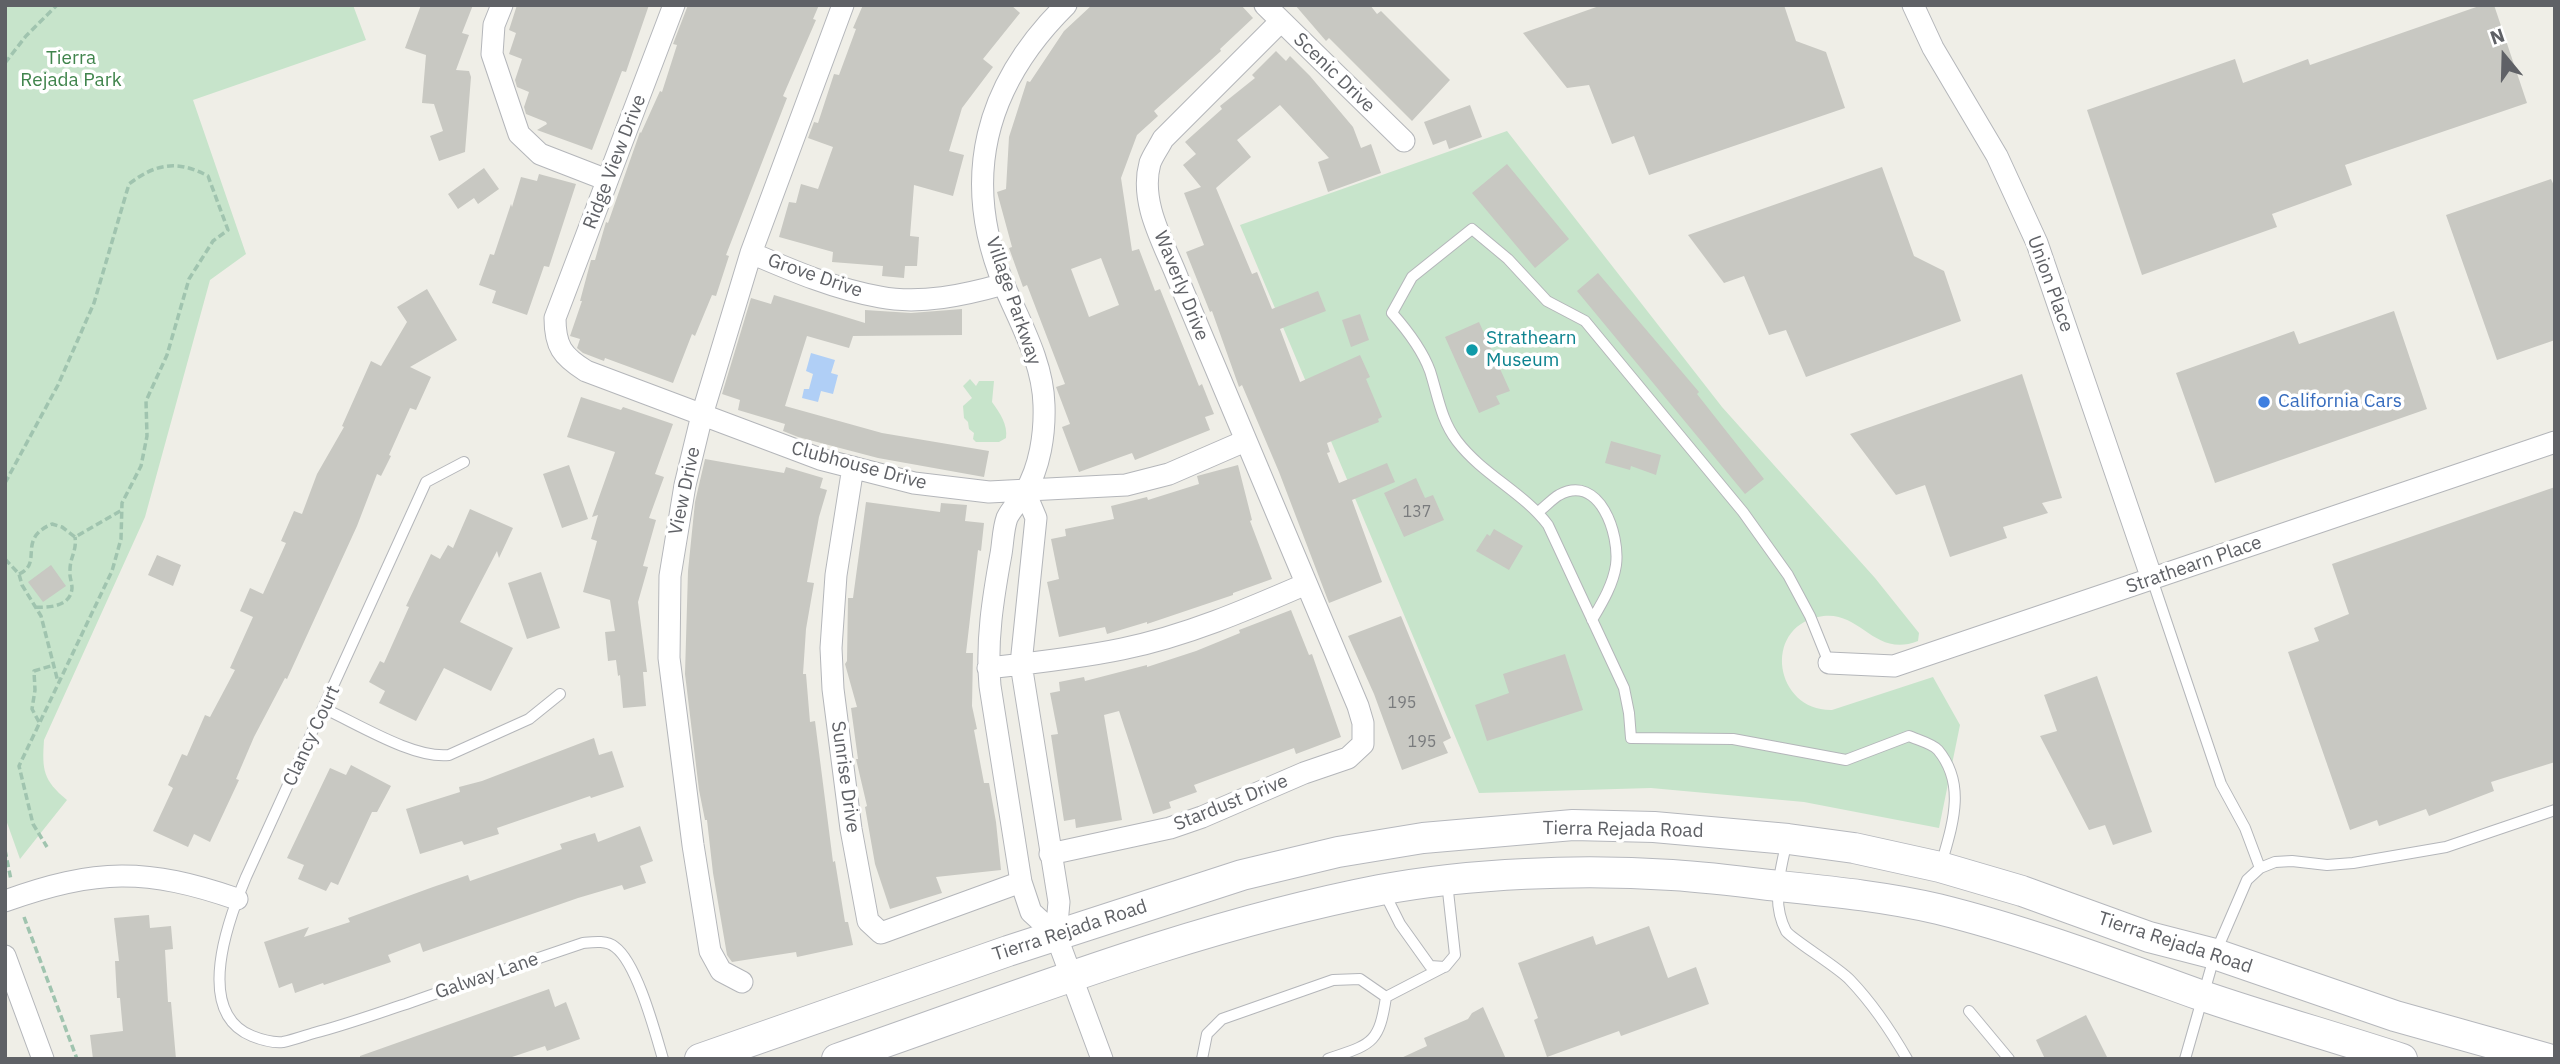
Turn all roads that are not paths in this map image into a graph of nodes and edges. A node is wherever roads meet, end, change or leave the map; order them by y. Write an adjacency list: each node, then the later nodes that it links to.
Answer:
1 (502, 5): 9 (street)
2 (674, 5): 9 (street, Ridge View Drive)
3 (843, 5): 10 (street, View Drive)
4 (1265, 5): 7 (street, Scenic Drive)
5 (1913, 5): 20 (street, Union Place)
6 (1052, 10): 11 (street, Village Parkway)
7 (1281, 21): 8 (street, Scenic Drive); 14 (street, Waverly Drive)
8 (1404, 141)
9 (607, 180): 12 (street, Ridge View Drive)
10 (751, 253): 11 (street, Grove Drive); 13 (street, View Drive)
11 (1004, 284): 18 (street, Village Parkway)
12 (555, 318): 13 (street, Clubhouse Drive)
13 (702, 415): 17 (street, Clubhouse Drive); 45 (street, View Drive)
14 (1245, 441): 18 (street, Clubhouse Drive); 21 (street, Waverly Drive)
15 (2555, 442): 20 (street, Strathearn Place)
16 (464, 462): 27 (lane, Clancy Court)
17 (853, 467): 18 (street, Clubhouse Drive); 34 (street, Sunrise Drive)
18 (1025, 492): 24 (street, Village Parkway); 25 (street, Village Parkway)
19 (1538, 513): 22 (lane); 22 (lane); 23 (lane)
20 (2152, 579): 23 (street, Strathearn Place); 33 (lane)
21 (1306, 584): 24 (street); 28 (street, Waverly Drive)
22 (1592, 620): 32 (lane)
23 (1829, 663)
24 (1021, 664): 25 (street); 31 (street, Village Parkway)
25 (988, 668): 34 (street, Village Parkway)
26 (561, 694): 27 (lane)
27 (325, 709): 39 (lane, Clancy Court)
28 (1363, 744): 31 (street, Stardust Drive)
29 (2555, 810): 33 (lane)
30 (1788, 839): 32 (main road, Tierra Rejada Road); 36 (lane); 40 (main road, Tierra Rejada Road)
31 (1050, 854): 40 (street, Village Parkway)
32 (1940, 867): 41 (main road, Tierra Rejada Road)
33 (2260, 868): 41 (lane)
34 (1021, 882): 40 (street, Village Parkway)
35 (1447, 882): 36 (main road, Tierra Rejada Road); 37 (main road, Tierra Rejada Road); 43 (lane)
36 (1777, 886): 46 (main road, Tierra Rejada Road); 57 (lane)
37 (1383, 890): 43 (lane); 44 (main road, Tierra Rejada Road)
38 (10, 899): 39 (street)
39 (237, 899): 49 (lane, Clancy Court)
40 (1056, 935): 44 (street, Village Parkway); 52 (main road, Tierra Rejada Road)
41 (2215, 954): 46 (lane); 61 (main road, Tierra Rejada Road)
42 (5, 956): 50 (street)
43 (1445, 967): 47 (lane)
44 (1071, 977): 53 (main road, Tierra Rejada Road); 54 (street, Village Parkway)
45 (742, 982)
46 (2202, 995): 59 (lane); 60 (main road, Tierra Rejada Road)
47 (1385, 997): 55 (lane); 56 (lane)
48 (1969, 1011): 58 (lane)
49 (242, 1032): 51 (lane, Galway Lane)
50 (43, 1059)
51 (663, 1059)
52 (701, 1059)
53 (837, 1059)
54 (1102, 1059)
55 (1202, 1059)
56 (1328, 1059)
57 (1907, 1059)
58 (2009, 1059)
59 (2185, 1059)
60 (2402, 1059)
61 (2548, 1059)

